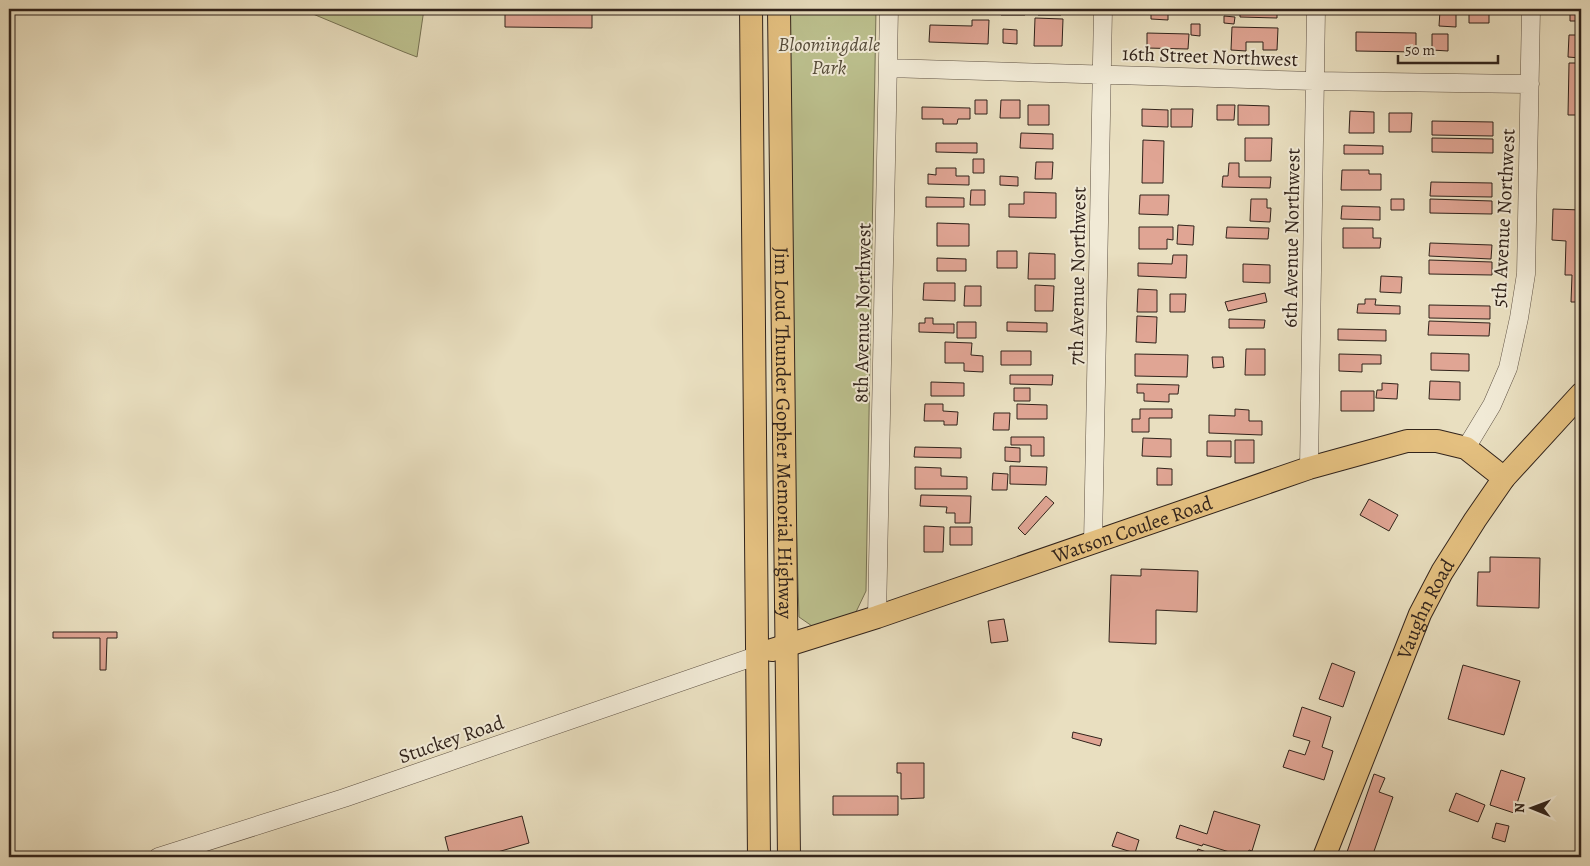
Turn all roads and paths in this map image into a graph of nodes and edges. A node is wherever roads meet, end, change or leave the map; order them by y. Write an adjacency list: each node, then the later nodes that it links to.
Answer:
1 (751, 9): 18 (main road, Jim Loud Thunder Gopher Memorial Highway)
2 (779, 9): 17 (main road, Jim Loud Thunder Gopher Memorial Highway)
3 (889, 9): 7 (street, 8th Avenue Northwest)
4 (1103, 9): 8 (street, 7th Avenue Northwest)
5 (1316, 9): 9 (street, 6th Avenue Northwest)
6 (1531, 9): 10 (street, 5th Avenue Northwest)
7 (888, 68): 8 (street, 16th Street Northwest); 16 (street, 8th Avenue Northwest)
8 (1102, 74): 9 (street, 16th Street Northwest); 15 (street, 7th Avenue Northwest)
9 (1314, 81): 10 (street, 16th Street Northwest); 13 (street, 6th Avenue Northwest)
10 (1530, 84): 12 (street, 5th Avenue Northwest)
11 (1581, 394): 14 (main road, Vaughn Road)
12 (1466, 448): 13 (main road, Watson Coulee Road); 14 (main road, Watson Coulee Road)
13 (1309, 468): 15 (main road, Watson Coulee Road)
14 (1504, 478): 22 (main road, Vaughn Road)
15 (1094, 543): 16 (main road, Watson Coulee Road)
16 (877, 617): 17 (main road, Watson Coulee Road)
17 (785, 645): 18 (main road, Watson Coulee Road); 21 (main road, Jim Loud Thunder Gopher Memorial Highway)
18 (756, 656): 19 (street, Stuckey Road); 20 (main road, Jim Loud Thunder Gopher Memorial Highway)
19 (158, 857)
20 (759, 857)
21 (789, 857)
22 (1324, 857)

